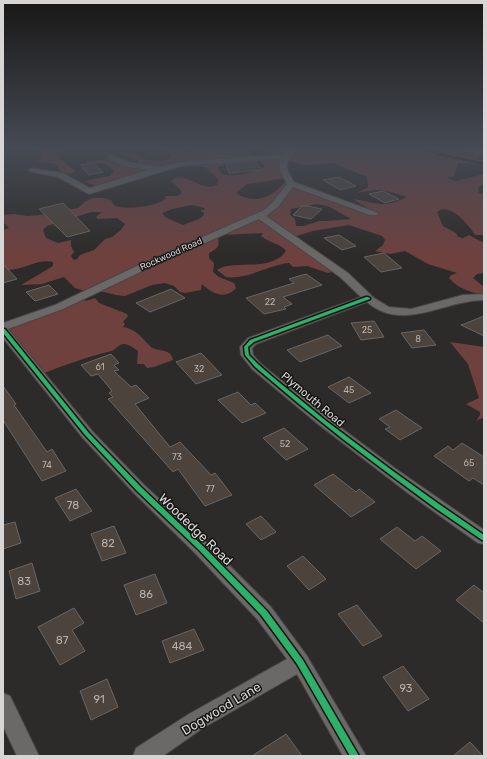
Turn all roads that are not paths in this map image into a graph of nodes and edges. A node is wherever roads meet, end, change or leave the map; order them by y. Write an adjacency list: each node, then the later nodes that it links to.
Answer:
1 (77, 184): 2 (street)
2 (111, 184)
3 (291, 184): 6 (street, Rockwood Road)
4 (292, 184): 5 (street)
5 (373, 213)
6 (259, 215): 8 (street); 9 (street, Rockwood Road)
7 (484, 297): 8 (street)
8 (368, 298): 10 (street, Plymouth Road)
9 (3, 329): 11 (street, Woodedge Road)
10 (484, 538)
11 (300, 662): 14 (street, Dogwood Lane); 15 (street, Woodedge Road)
12 (3, 703): 13 (street)
13 (28, 756)
14 (144, 756)
15 (355, 756)

